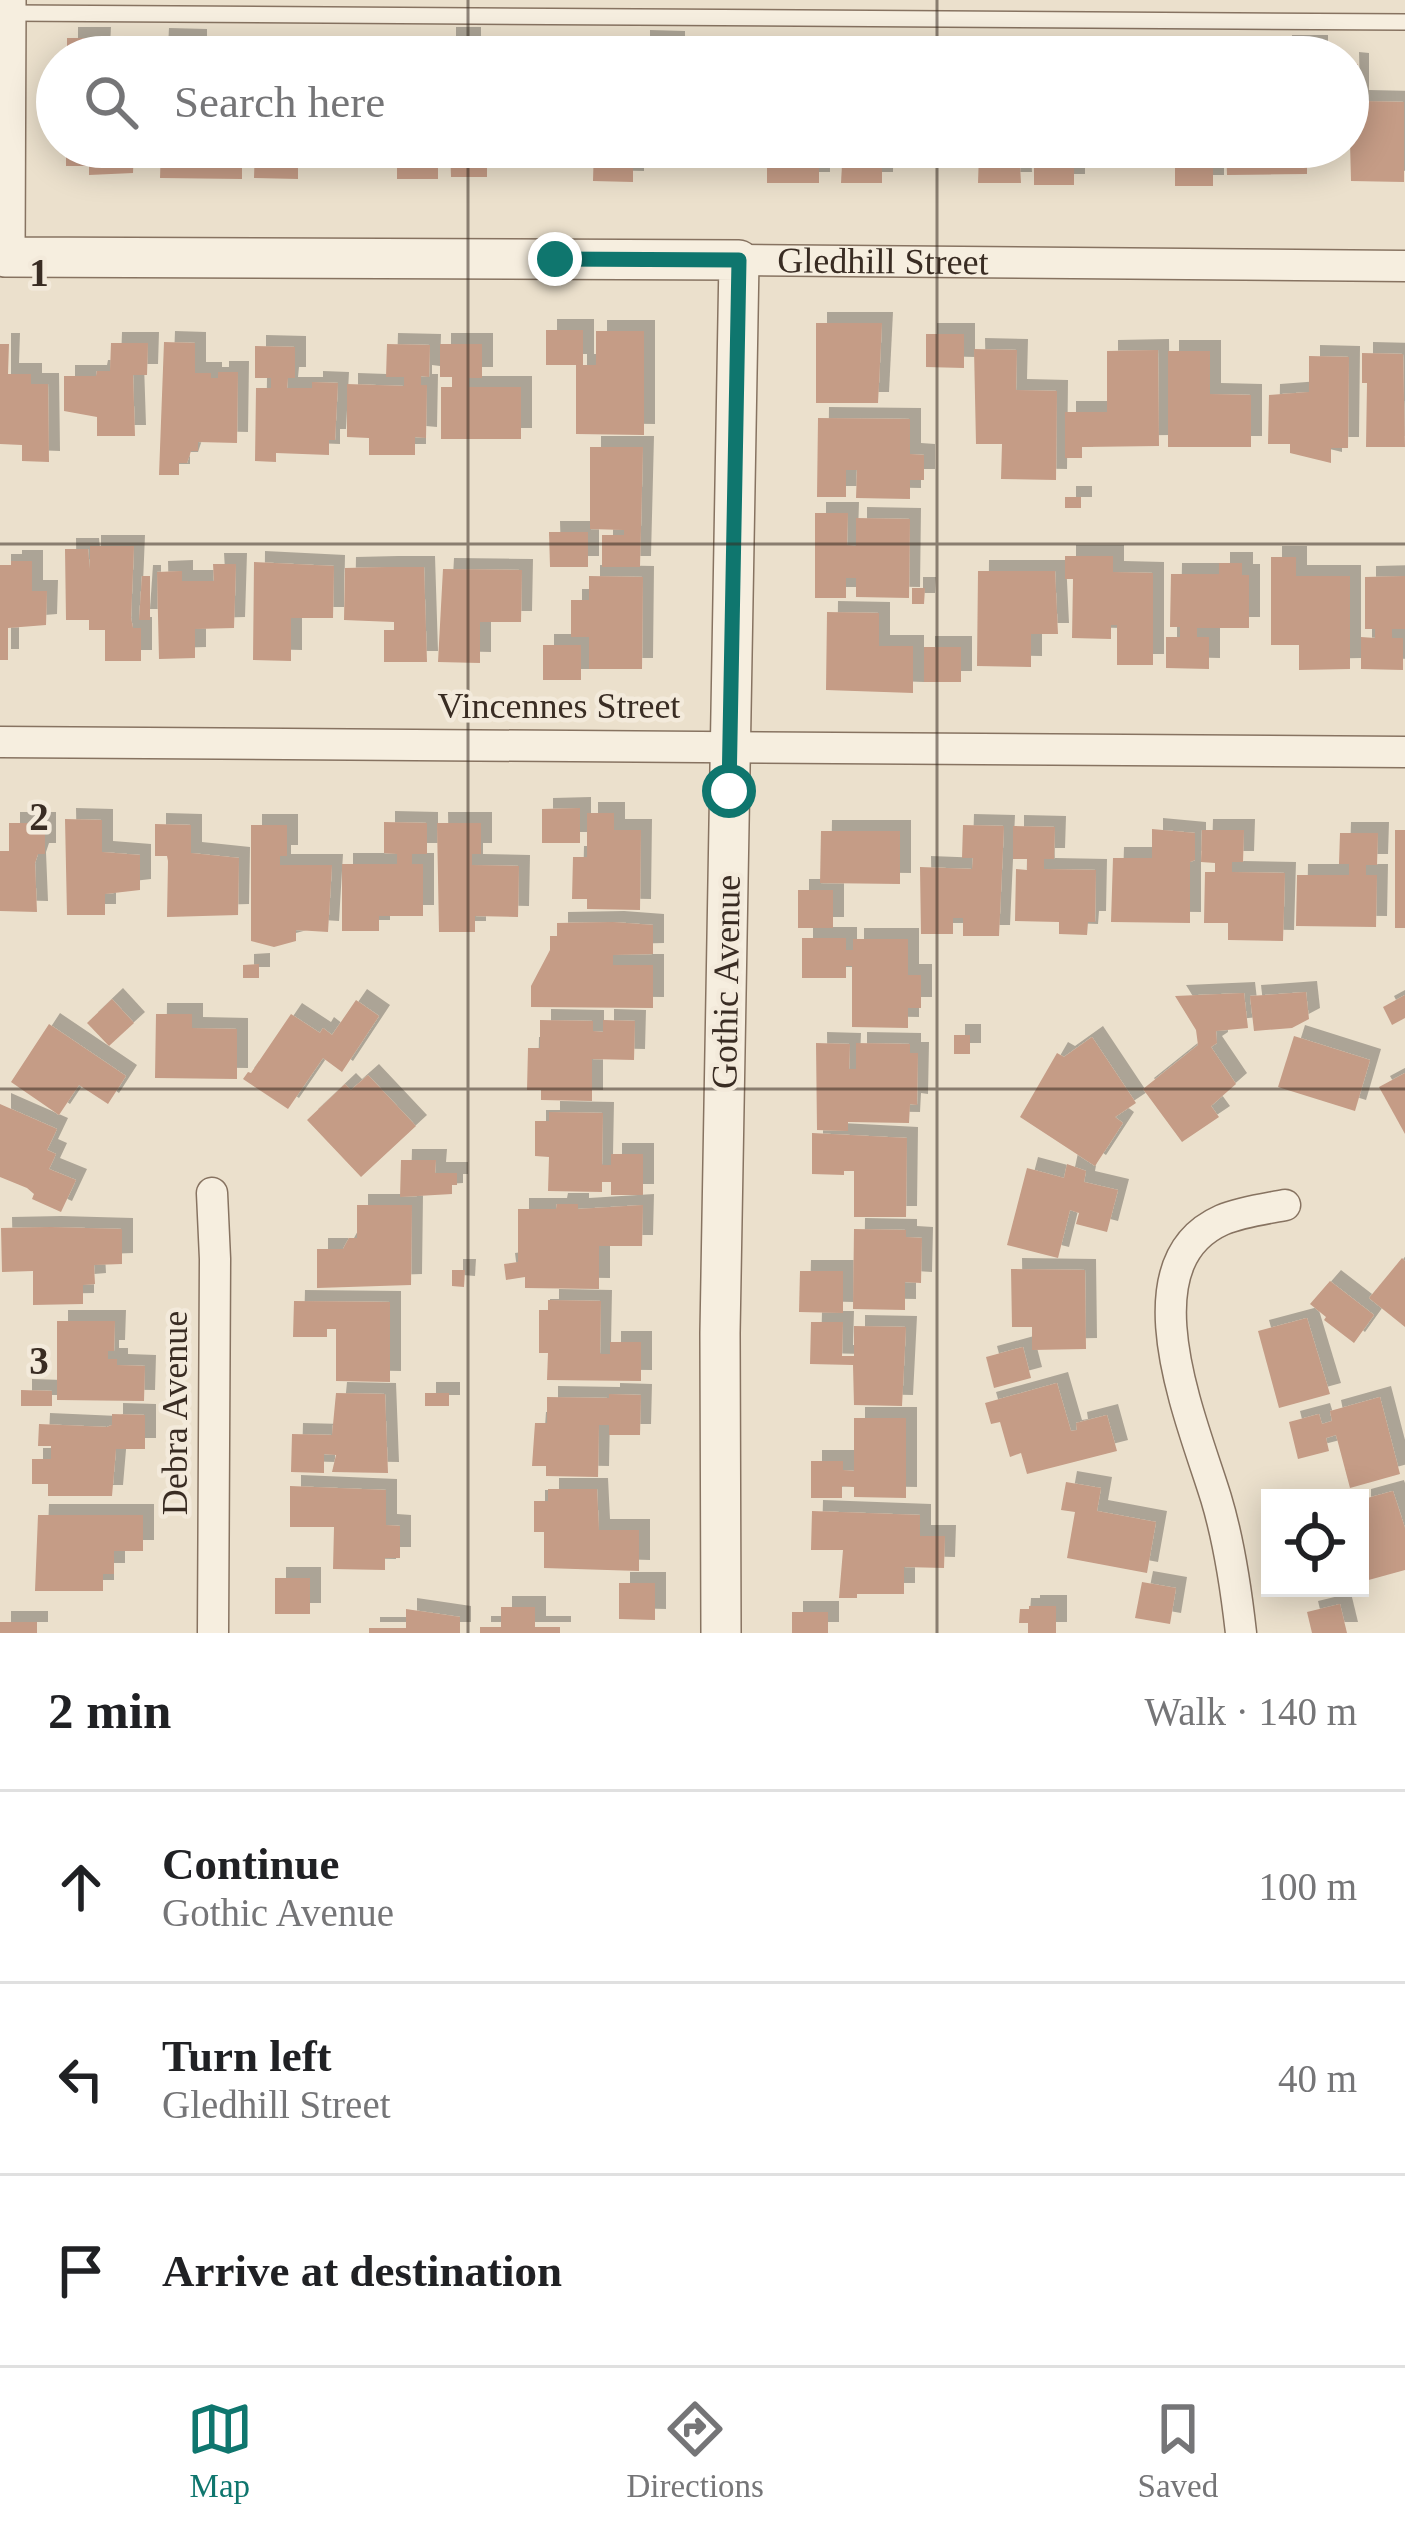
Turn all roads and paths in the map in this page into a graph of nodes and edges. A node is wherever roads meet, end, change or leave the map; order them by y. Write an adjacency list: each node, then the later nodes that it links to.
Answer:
1 (4, 9): 2 (lane); 3 (street)
2 (1405, 22)
3 (2, 256): 4 (street, Gledhill Street)
4 (739, 260): 5 (street, Gledhill Street); 7 (street, Gothic Avenue)
5 (1405, 266)
6 (0, 742): 7 (street, Vincennes Street)
7 (730, 746): 8 (street, Vincennes Street); 12 (street, Gothic Avenue)
8 (1405, 752)
9 (212, 1193): 11 (street, Debra Avenue)
10 (1285, 1205): 13 (street)
11 (213, 1633)
12 (722, 1633)
13 (1241, 1633)

